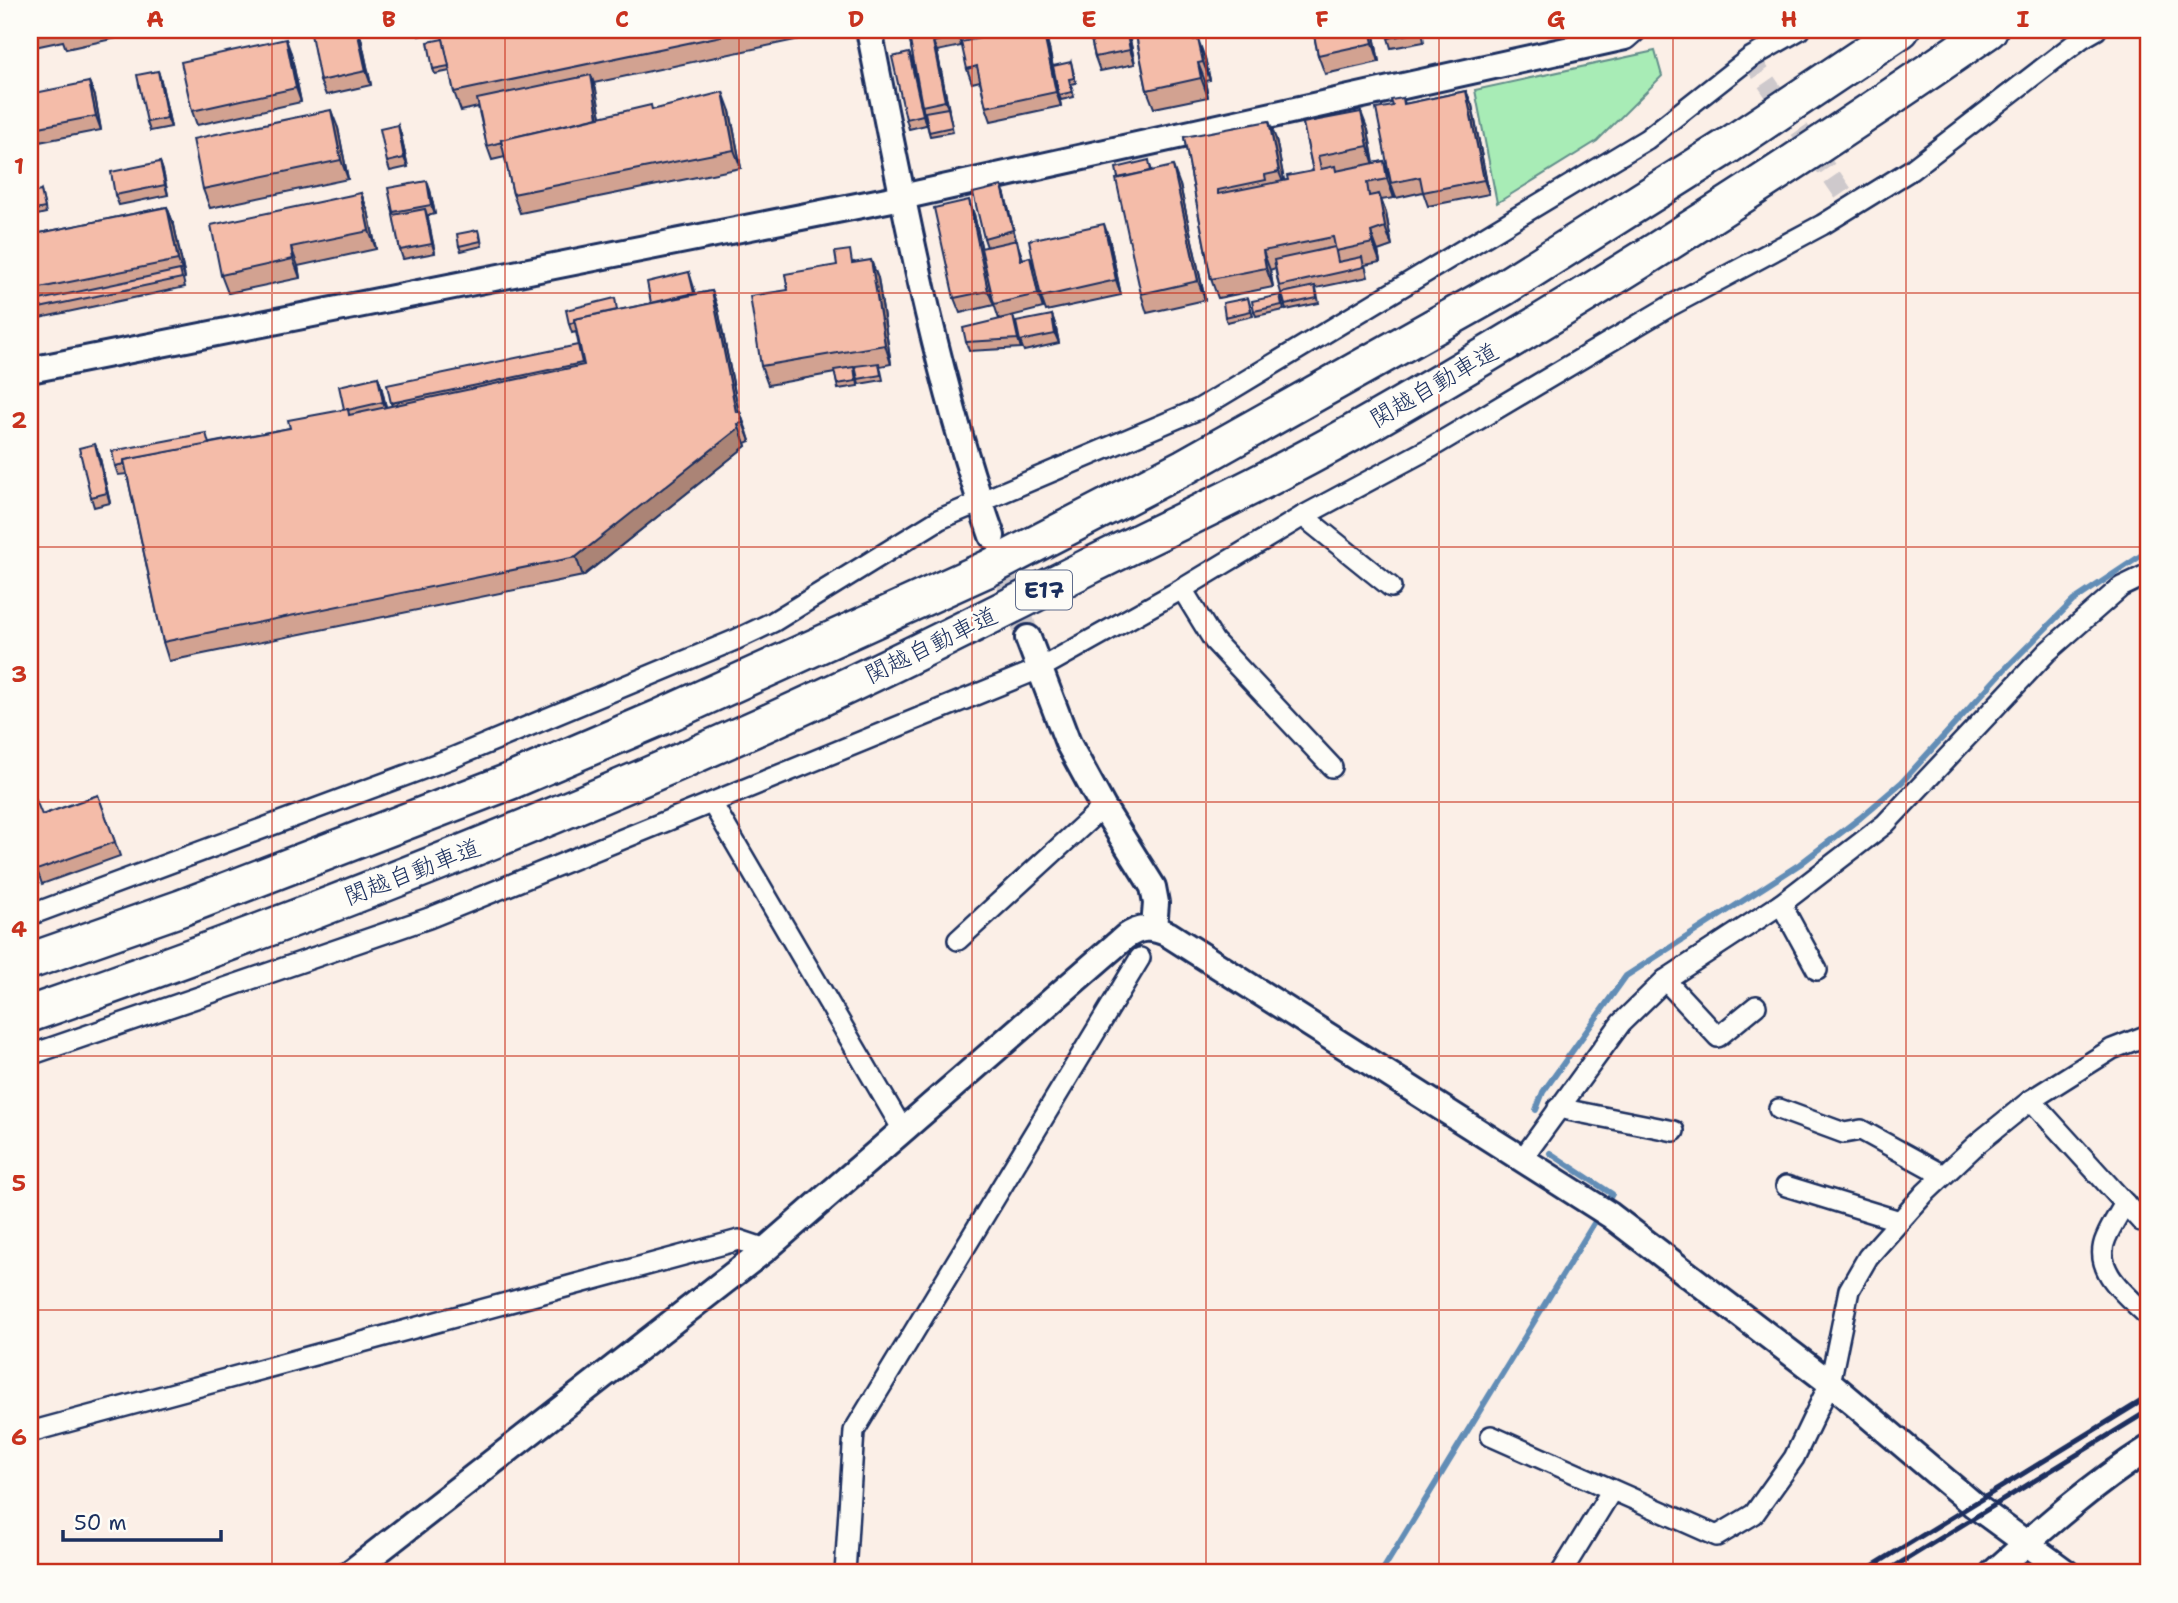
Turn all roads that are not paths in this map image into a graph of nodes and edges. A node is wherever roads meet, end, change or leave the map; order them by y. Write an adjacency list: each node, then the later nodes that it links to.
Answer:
1 (869, 30): 7 (street)
2 (1633, 30): 7 (street)
3 (1799, 30): 9 (street)
4 (1901, 30): 25 (highway, 関越自動車道 / E17)
5 (1989, 30): 29 (highway, 関越自動車道 / E17)
6 (2096, 30): 10 (street)
7 (902, 197): 8 (street); 9 (street)
8 (30, 370)
9 (980, 501): 11 (street); 21 (street)
10 (1303, 516): 13 (street); 14 (street)
11 (992, 536)
12 (2148, 574): 20 (street)
13 (1391, 587)
14 (1182, 589): 16 (street); 17 (street)
15 (1028, 638): 16 (street)
16 (1039, 669): 18 (street); 19 (street)
17 (1332, 767)
18 (712, 803): 31 (street); 35 (street)
19 (1103, 807): 22 (street); 23 (street)
20 (1781, 904): 26 (street); 27 (street)
21 (30, 915)
22 (1154, 928): 35 (street); 37 (street)
23 (958, 940)
24 (1140, 958): 52 (street)
25 (30, 961)
26 (1817, 970)
27 (1665, 980): 28 (street); 33 (street)
28 (1756, 1006)
29 (30, 1013)
30 (2148, 1035): 32 (street)
31 (30, 1055)
32 (2031, 1100): 38 (street); 40 (street)
33 (1558, 1108): 36 (street); 37 (street)
34 (1779, 1109): 38 (street)
35 (903, 1130): 43 (street)
36 (1674, 1131)
37 (1523, 1158): 45 (street)
38 (1943, 1175): 41 (street)
39 (1786, 1186): 41 (street)
40 (2125, 1203): 42 (street); 44 (street)
41 (1900, 1221): 45 (street)
42 (2141, 1221)
43 (766, 1249): 46 (street); 51 (street)
44 (2145, 1312)
45 (1830, 1383): 49 (street); 50 (street)
46 (30, 1432)
47 (1490, 1436): 49 (street)
48 (2148, 1449): 50 (street)
49 (1612, 1490): 53 (street)
50 (2025, 1544): 54 (street); 55 (street)
51 (350, 1573)
52 (845, 1573)
53 (1561, 1573)
54 (1993, 1573)
55 (2067, 1573)

